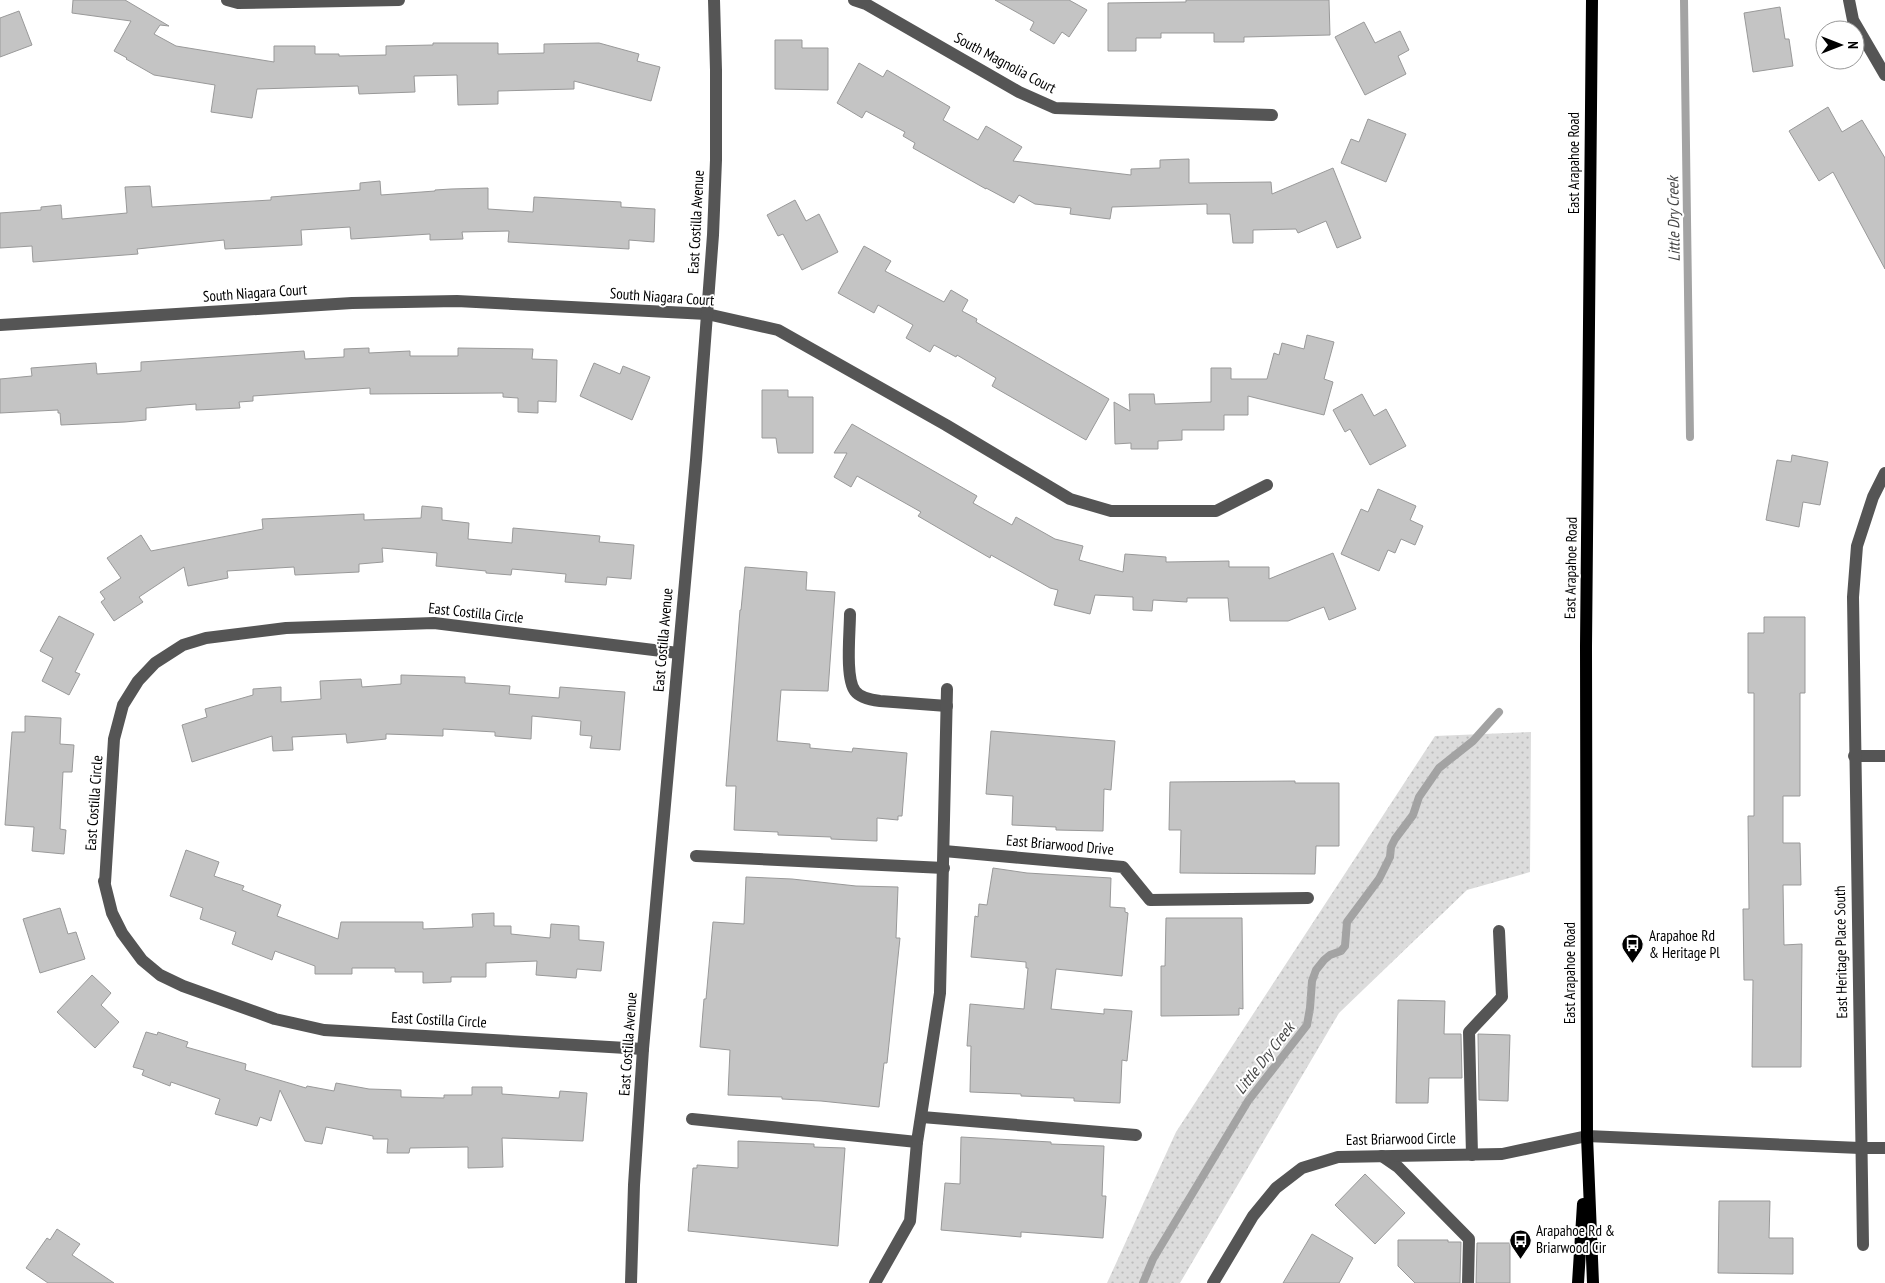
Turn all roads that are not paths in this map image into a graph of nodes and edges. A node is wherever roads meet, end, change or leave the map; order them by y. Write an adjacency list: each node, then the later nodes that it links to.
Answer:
1 (226, 0): 2 (street)
2 (398, 0)
3 (714, 0): 9 (street, East Costilla Avenue)
4 (854, 0): 8 (street, South Magnolia Court)
5 (1592, 0): 28 (main road, East Arapahoe Road)
6 (1848, 0): 7 (street)
7 (1885, 75)
8 (1272, 115)
9 (706, 314): 10 (street, South Niagara Court); 12 (street, South Niagara Court); 14 (street, East Costilla Avenue)
10 (0, 325)
11 (1885, 473): 17 (street, East Heritage Place South)
12 (1267, 485)
13 (850, 614): 16 (street)
14 (678, 653): 24 (street, East Costilla Avenue); 24 (street, East Costilla Circle)
15 (947, 689): 16 (street)
16 (947, 706): 19 (street)
17 (1854, 756): 18 (street); 30 (street, East Heritage Place South)
18 (1885, 756)
19 (944, 851): 21 (street); 22 (street, East Briarwood Drive)
20 (696, 856): 21 (street)
21 (944, 868): 25 (street)
22 (1308, 898)
23 (1499, 931): 32 (street)
24 (643, 1049): 35 (street, East Costilla Avenue)
25 (922, 1117): 27 (street); 29 (street)
26 (692, 1119): 29 (street)
27 (1136, 1134)
28 (1586, 1136): 30 (street); 32 (street, East Briarwood Circle); 39 (main road, East Arapahoe Road); 40 (main road, East Arapahoe Road)
29 (917, 1142): 36 (street)
30 (1860, 1148): 31 (street); 34 (street, East Heritage Place South)
31 (1885, 1148)
32 (1472, 1154): 33 (street, East Briarwood Circle)
33 (1382, 1156): 37 (street, East Briarwood Circle); 38 (street)
34 (1863, 1245)
35 (631, 1283)
36 (874, 1283)
37 (1213, 1283)
38 (1468, 1283)
39 (1578, 1283)
40 (1593, 1283)

